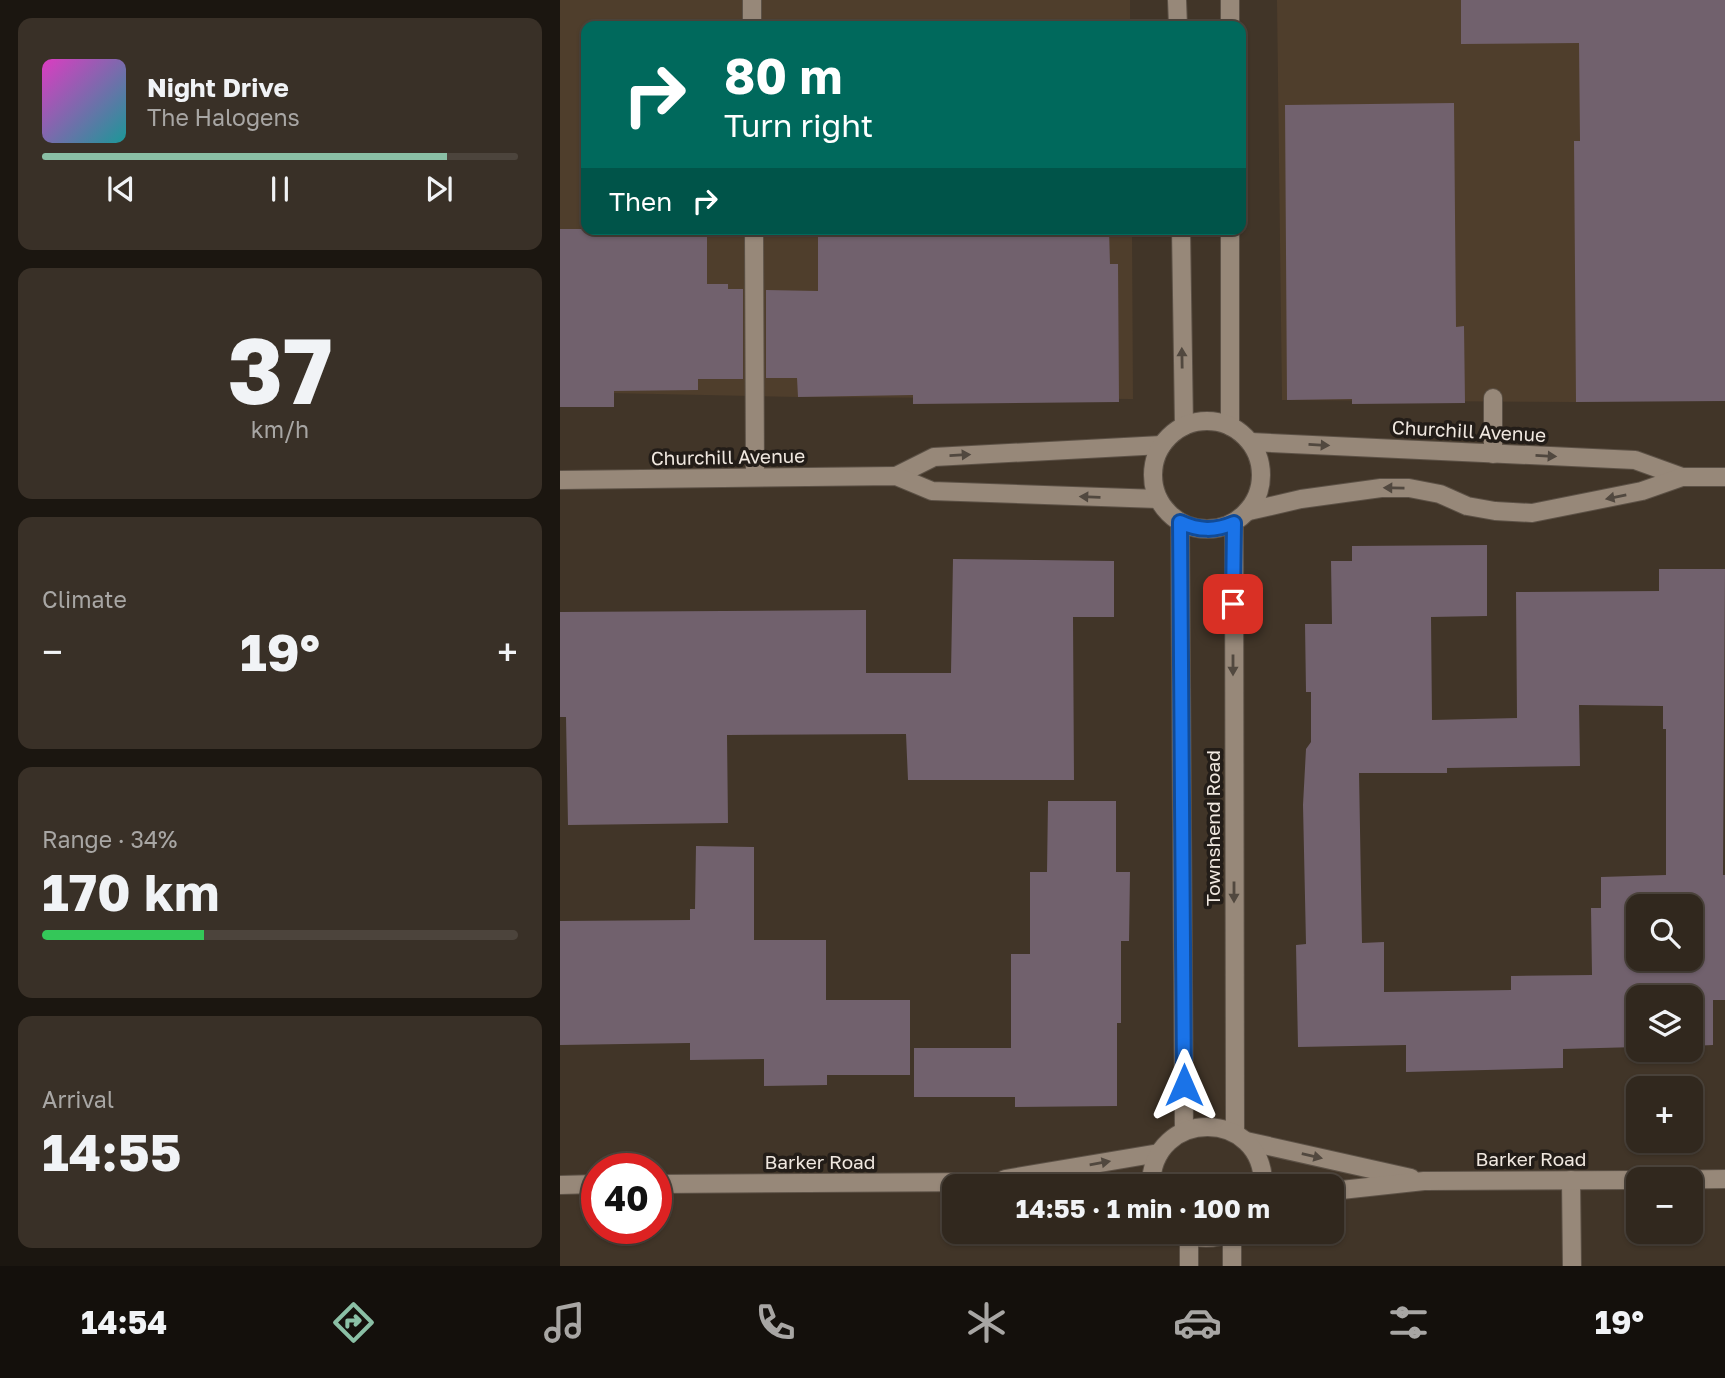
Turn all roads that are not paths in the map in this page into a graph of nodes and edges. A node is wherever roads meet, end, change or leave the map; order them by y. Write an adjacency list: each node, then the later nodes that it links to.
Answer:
1 (752, 0): 4 (street)
2 (1177, 0): 5 (street)
3 (1230, 0): 6 (street)
4 (752, 21)
5 (1178, 21)
6 (1230, 21)
7 (754, 235): 17 (street)
8 (1181, 235): 11 (street, one-way to 8)
9 (1230, 235): 12 (street)
10 (1493, 398): 15 (street)
11 (1184, 426): 12 (street); 14 (street)
12 (1230, 426): 13 (street)
13 (1251, 442): 15 (street, Churchill Avenue, one-way to 15); 22 (street)
14 (1162, 444): 16 (street, Churchill Avenue, one-way to 14); 21 (street)
15 (1493, 454): 18 (street, Churchill Avenue, one-way to 18)
16 (896, 475): 17 (street, Churchill Avenue); 21 (street, Churchill Avenue, one-way to 16)
17 (755, 477): 20 (street, Churchill Avenue)
18 (1682, 477): 19 (street, Churchill Avenue); 22 (street, Churchill Avenue, one-way to 22)
19 (1725, 477)
20 (560, 480)
21 (1158, 499): 23 (street)
22 (1249, 510): 24 (street)
23 (1180, 522): 24 (street); 25 (street, Townshend Road)
24 (1234, 523): 26 (street, Townshend Road, one-way to 26)
25 (1184, 1131): 26 (street, Barker Road); 27 (street)
26 (1240, 1137): 30 (street); 35 (street, Barker Road, one-way to 35)
27 (1159, 1153): 28 (street, Barker Road, one-way to 27); 29 (street)
28 (1032, 1174)
29 (1152, 1174)
30 (1262, 1174)
31 (1703, 1179): 32 (street)
32 (1725, 1179)
33 (1571, 1180): 34 (street, Barker Road); 35 (street, Barker Road); 45 (street)
34 (1626, 1180)
35 (1424, 1181): 40 (street, Barker Road)
36 (942, 1182): 38 (street, Barker Road)
37 (581, 1184): 39 (street)
38 (672, 1184)
39 (560, 1185)
40 (1344, 1190)
41 (1186, 1244): 43 (street)
42 (1233, 1244): 44 (street)
43 (1189, 1266)
44 (1232, 1266)
45 (1572, 1266)

